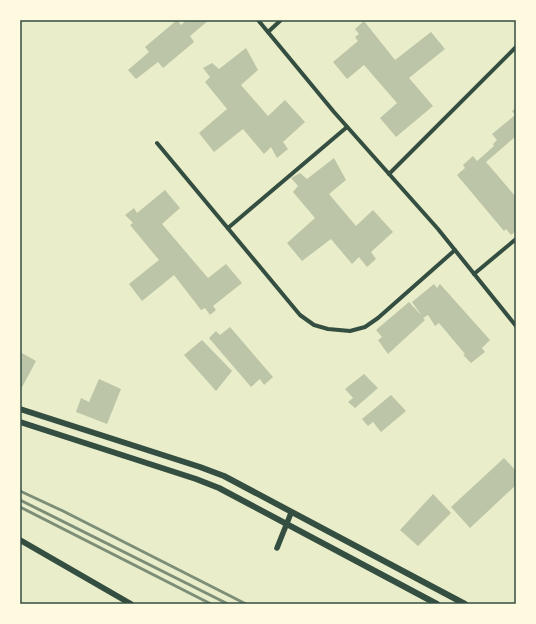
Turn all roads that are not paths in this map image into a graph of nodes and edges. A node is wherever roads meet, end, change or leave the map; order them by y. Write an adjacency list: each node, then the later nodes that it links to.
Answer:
1 (258, 20): 3 (street)
2 (281, 20): 3 (street)
3 (268, 32): 5 (street)
4 (516, 47): 7 (street)
5 (347, 127): 7 (street); 8 (street)
6 (157, 143): 8 (street)
7 (389, 174): 10 (street)
8 (228, 228): 10 (street)
9 (516, 240): 11 (street)
10 (455, 250): 11 (street)
11 (474, 274): 12 (street)
12 (516, 326)
13 (20, 409): 15 (main road)
14 (20, 422): 16 (main road)
15 (291, 513): 16 (street); 21 (main road)
16 (287, 525): 18 (street); 20 (main road)
17 (20, 540): 19 (street)
18 (277, 548)
19 (131, 604)
20 (437, 604)
21 (465, 604)

